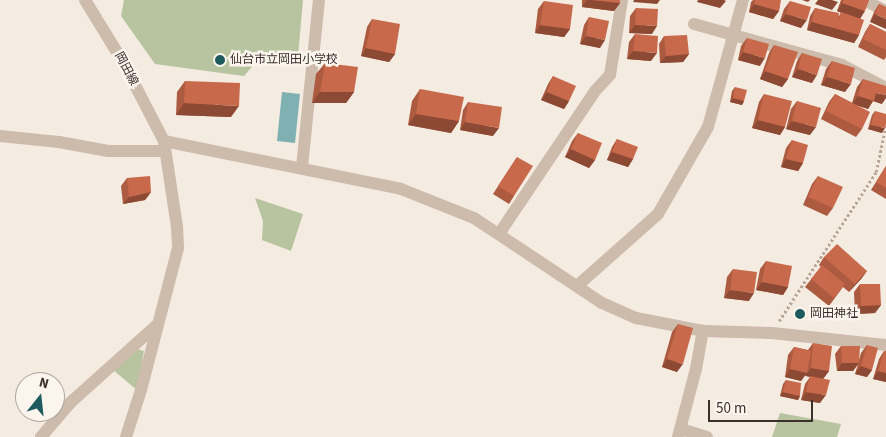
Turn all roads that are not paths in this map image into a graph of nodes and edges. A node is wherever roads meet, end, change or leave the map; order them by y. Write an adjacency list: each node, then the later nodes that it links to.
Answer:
1 (85, 0): 11 (street, 岡田線)
2 (319, 0): 12 (street)
3 (622, 0): 13 (street)
4 (742, 0): 8 (street)
5 (864, 0): 6 (street)
6 (886, 11)
7 (694, 24): 8 (street)
8 (733, 34): 9 (street); 14 (street)
9 (886, 88)
10 (0, 136): 11 (street)
11 (164, 146): 12 (street); 15 (street, 岡田線)
12 (302, 167): 13 (street)
13 (499, 234): 14 (street)
14 (577, 286): 16 (street)
15 (158, 324): 19 (street); 20 (street, 岡田線)
16 (703, 331): 17 (street); 18 (street)
17 (886, 346)
18 (679, 433): 21 (street)
19 (40, 437)
20 (126, 437)
21 (706, 437)

